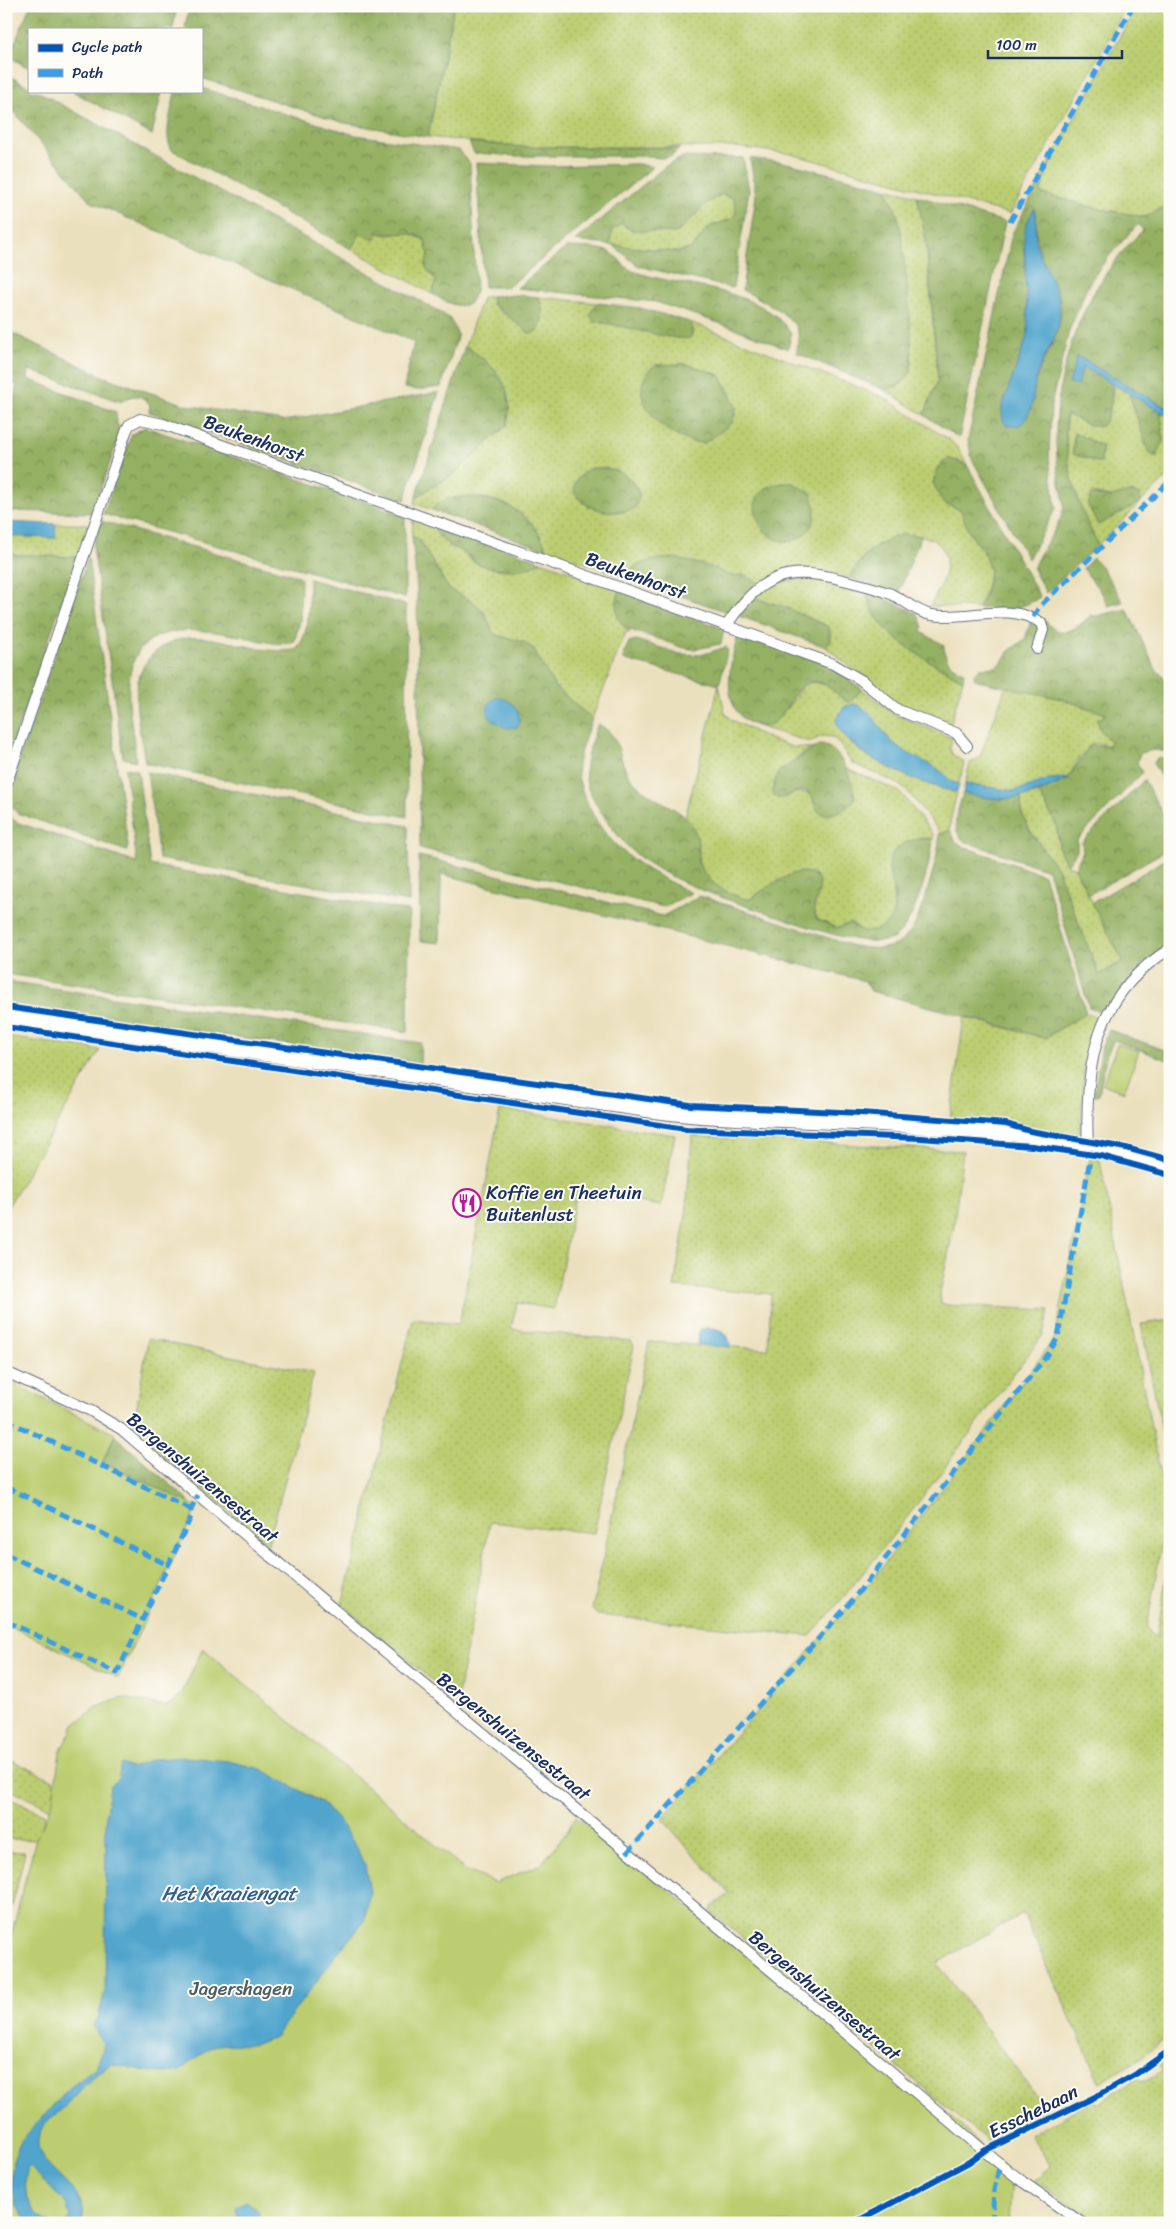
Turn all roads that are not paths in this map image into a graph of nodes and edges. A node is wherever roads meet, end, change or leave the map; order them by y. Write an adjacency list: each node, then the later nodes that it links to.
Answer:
1 (727, 625): 2 (street); 3 (street, Beukenhorst); 4 (street, Beukenhorst)
2 (1038, 649)
3 (967, 746)
4 (6, 785)
5 (1170, 949): 7 (street)
6 (6, 1016): 7 (street)
7 (1088, 1146): 8 (street)
8 (1170, 1167)
9 (6, 1372): 10 (street, Bergenshuizensestraat)
10 (1082, 2223)

